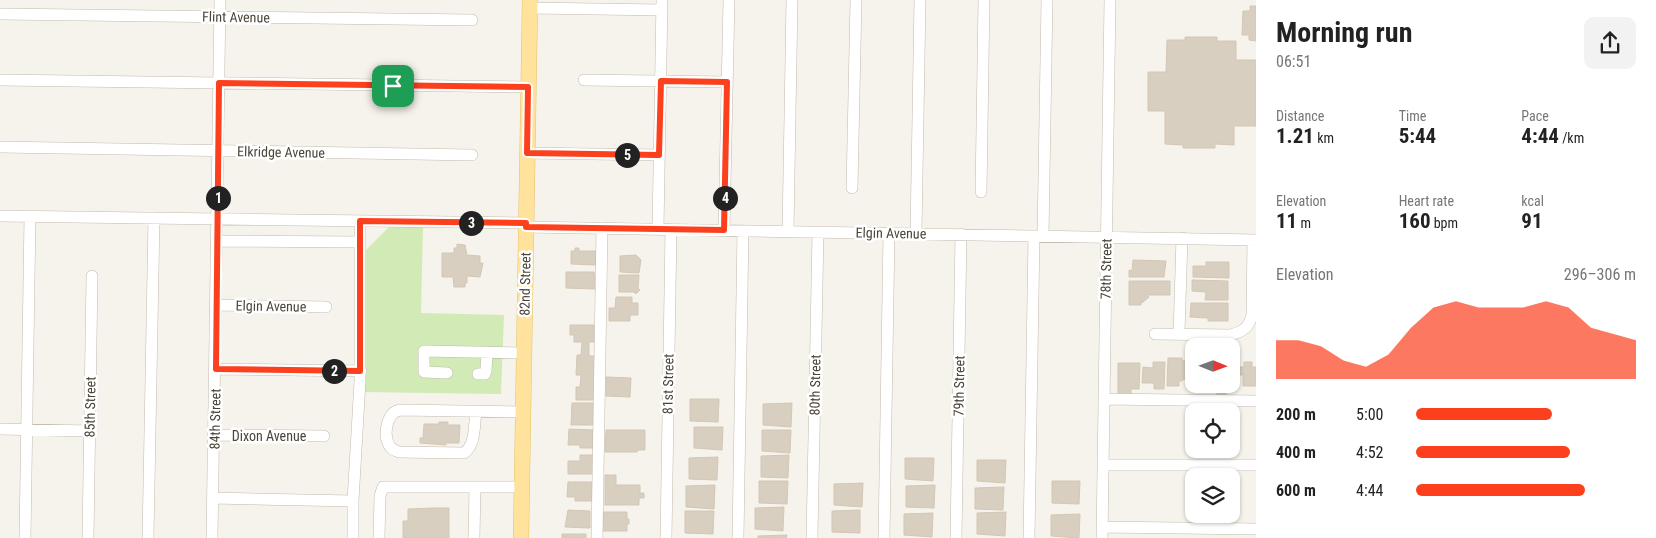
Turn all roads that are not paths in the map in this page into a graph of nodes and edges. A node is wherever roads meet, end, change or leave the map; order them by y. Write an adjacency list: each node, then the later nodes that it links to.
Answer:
1 (220, 0): 12 (street, 84th Street)
2 (729, 0): 17 (street)
3 (792, 0): 38 (street)
4 (856, 0): 25 (street)
5 (920, 0): 41 (street)
6 (984, 0): 26 (street)
7 (1047, 0): 43 (street)
8 (1110, 0): 44 (street, 78th Street)
9 (530, 4): 10 (street); 19 (main road, 82nd Street)
10 (662, 5): 16 (street)
11 (0, 14): 12 (street, Flint Avenue)
12 (220, 16): 13 (street, Flint Avenue); 18 (street, 84th Street)
13 (472, 20)
14 (0, 80): 18 (street)
15 (584, 80): 16 (street)
16 (661, 81): 17 (street); 24 (street)
17 (727, 82): 36 (street)
18 (219, 83): 19 (street); 21 (street, 84th Street)
19 (528, 87): 22 (main road, 82nd Street)
20 (0, 147): 21 (street, Elkridge Avenue)
21 (218, 151): 23 (street, Elkridge Avenue); 30 (street, 84th Street)
22 (527, 153): 24 (street); 32 (main road, 82nd Street)
23 (472, 155)
24 (659, 155): 34 (street)
25 (852, 188)
26 (981, 192)
27 (0, 216): 28 (street, Elgin Avenue)
28 (30, 216): 29 (street, Elgin Avenue); 65 (street)
29 (154, 218): 30 (street, Elgin Avenue); 79 (street)
30 (218, 218): 31 (street, Elgin Avenue); 47 (street, 84th Street)
31 (360, 221): 32 (street, Elgin Avenue); 48 (street)
32 (526, 225): 33 (street, Elgin Avenue); 55 (main road, 82nd Street)
33 (602, 228): 34 (street, Elgin Avenue); 85 (street)
34 (658, 229): 35 (street, Elgin Avenue)
35 (671, 230): 36 (street, Elgin Avenue); 86 (street, 81st Street)
36 (724, 230): 37 (street, Elgin Avenue)
37 (743, 231): 38 (street, Elgin Avenue); 87 (street)
38 (788, 232): 39 (street, Elgin Avenue)
39 (818, 232): 40 (street, Elgin Avenue); 88 (street, 80th Street)
40 (889, 233): 41 (street, Elgin Avenue); 89 (street)
41 (916, 234): 42 (street, Elgin Avenue)
42 (961, 234): 43 (street, Elgin Avenue); 90 (street, 79th Street)
43 (1039, 236): 44 (street, Elgin Avenue); 91 (street)
44 (1107, 237): 45 (street, Elgin Avenue); 60 (street, 78th Street)
45 (1182, 238): 46 (street, Elgin Avenue); 53 (street)
46 (1255, 240): 53 (street)
47 (218, 241): 48 (street); 50 (street, 84th Street)
48 (359, 242): 57 (street)
49 (92, 276): 66 (street, 85th Street)
50 (217, 305): 51 (street, Elgin Avenue); 56 (street, 84th Street)
51 (326, 307)
52 (1155, 334): 53 (street)
53 (1179, 334)
54 (487, 352): 55 (street); 58 (street); 59 (street)
55 (524, 352): 63 (main road, 82nd Street)
56 (216, 369): 57 (street); 67 (street, 84th Street)
57 (360, 371): 74 (street)
58 (447, 373)
59 (478, 374)
60 (1104, 399): 61 (street); 69 (street, 78th Street)
61 (1256, 401)
62 (476, 411): 62 (street); 63 (street)
63 (523, 412): 72 (main road, 82nd Street)
64 (0, 429): 65 (street)
65 (27, 430): 66 (street); 77 (street)
66 (89, 431): 78 (street, 85th Street)
67 (215, 436): 68 (street, Dixon Avenue); 73 (street, 84th Street)
68 (324, 436)
69 (1103, 465): 70 (street); 76 (street, 78th Street)
70 (1256, 465)
71 (474, 487): 72 (street); 82 (street); 83 (street)
72 (522, 487): 84 (main road, 82nd Street)
73 (213, 498): 74 (street); 80 (street, 84th Street)
74 (353, 500): 81 (street)
75 (1256, 530): 76 (street)
76 (1102, 533)
77 (25, 538)
78 (88, 538)
79 (148, 538)
80 (212, 538)
81 (353, 538)
82 (379, 538)
83 (474, 538)
84 (521, 538)
85 (597, 538)
86 (666, 538)
87 (738, 538)
88 (812, 538)
89 (884, 538)
90 (956, 538)
91 (1029, 538)

